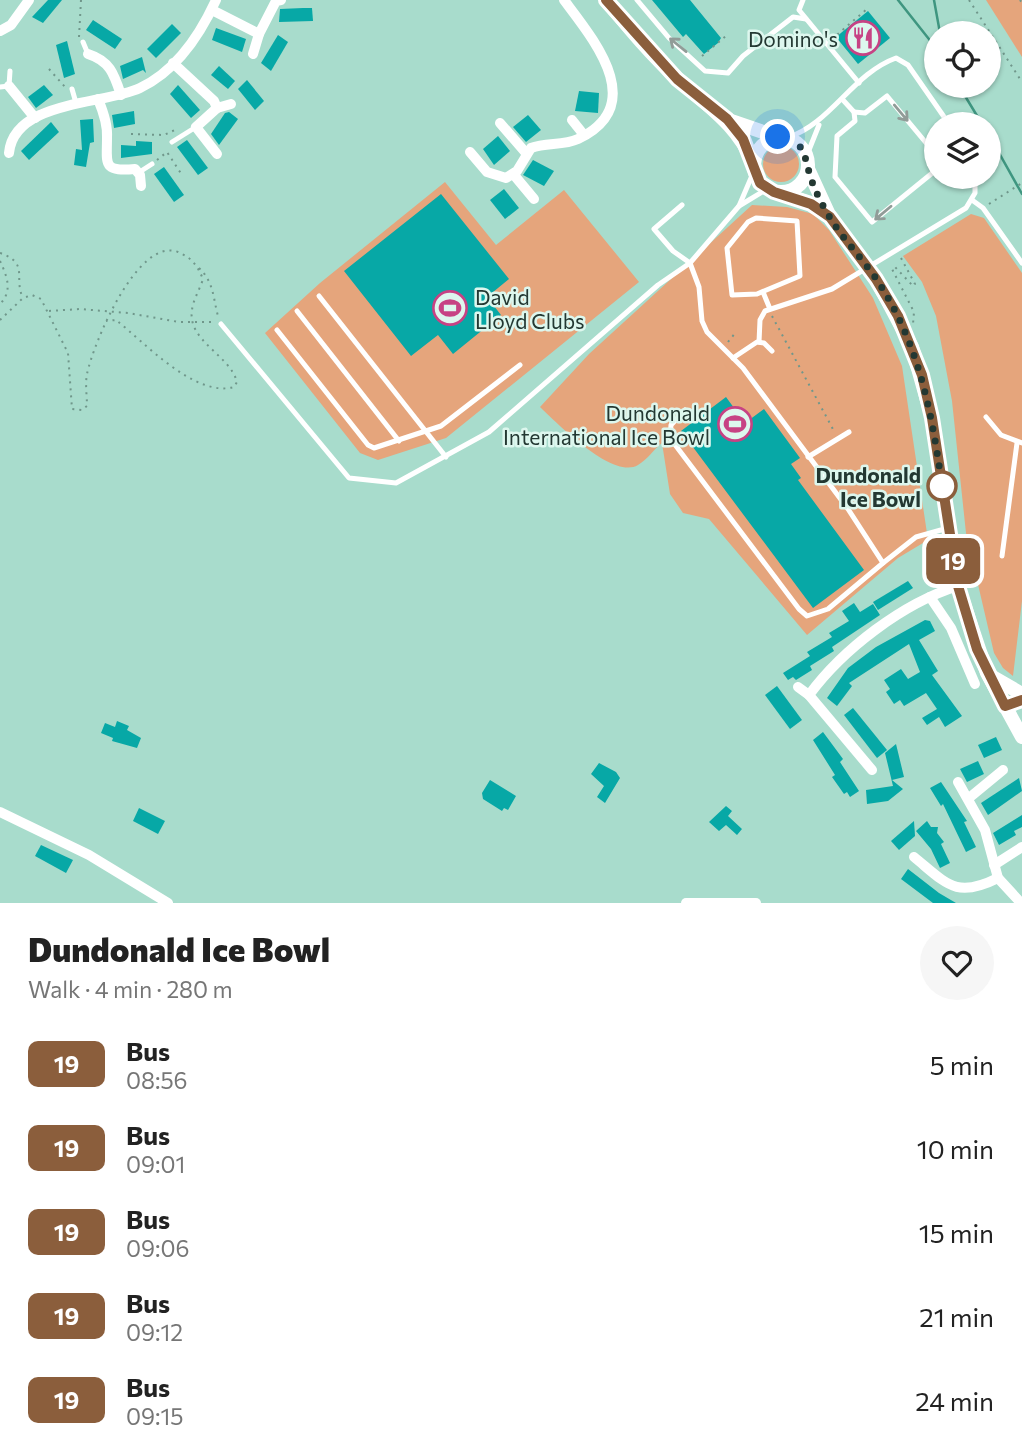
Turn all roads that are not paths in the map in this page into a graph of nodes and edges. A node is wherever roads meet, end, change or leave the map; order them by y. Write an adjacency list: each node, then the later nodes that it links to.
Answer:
1 (29, 0): 9 (street)
2 (281, 0): 10 (street)
3 (564, 0): 35 (street)
4 (606, 0): 29 (street)
5 (637, 0): 8 (lane, one-way to 5)
6 (803, 0): 8 (lane)
7 (214, 5): 10 (street); 14 (street)
8 (806, 19): 16 (lane)
9 (0, 31)
10 (259, 34): 13 (street)
11 (83, 43): 12 (lane)
12 (88, 54): 19 (street)
13 (253, 54)
14 (173, 63): 19 (street); 24 (street)
15 (10, 71): 17 (lane)
16 (859, 83): 21 (lane); 26 (lane)
17 (5, 87): 28 (street)
18 (72, 90): 22 (lane)
19 (121, 95): 20 (street)
20 (98, 99): 22 (street); 46 (street)
21 (843, 100): 25 (lane); 32 (lane)
22 (76, 104): 28 (street)
23 (232, 104): 24 (street)
24 (217, 108): 34 (street)
25 (854, 111): 27 (lane); 31 (lane)
26 (941, 112)
27 (865, 113): 31 (lane); 37 (lane, one-way to 37)
28 (34, 118): 40 (street)
29 (727, 119): 36 (street); 45 (street)
30 (572, 120): 35 (street)
31 (855, 121): 48 (lane, one-way to 31)
32 (820, 122): 36 (lane); 43 (lane)
33 (500, 123): 42 (street)
34 (196, 127): 38 (lane); 41 (street)
35 (584, 135): 42 (street)
36 (783, 138): 43 (street); 45 (street)
37 (924, 140)
38 (172, 142)
39 (470, 152): 47 (street)
40 (9, 153)
41 (217, 153)
42 (526, 153): 47 (street)
43 (807, 162): 51 (street); 56 (street)
44 (152, 164): 46 (lane)
45 (754, 167): 51 (street); 55 (lane)
46 (138, 173): 49 (street)
47 (514, 175): 52 (street)
48 (924, 180)
49 (141, 186)
50 (973, 189): 53 (lane)
51 (774, 191): 55 (lane); 56 (street)
52 (534, 199)
53 (972, 200): 58 (lane); 61 (lane)
54 (682, 205): 57 (lane)
55 (739, 206): 57 (lane)
56 (830, 217): 77 (street)
57 (690, 263): 67 (lane); 75 (lane)
58 (1022, 263)
59 (763, 292): 59 (lane); 61 (lane)
60 (319, 296): 71 (lane)
61 (770, 309): 65 (lane)
62 (297, 311): 73 (lane)
63 (221, 324): 75 (lane)
64 (277, 330): 73 (lane)
65 (759, 342): 66 (lane); 67 (lane)
66 (772, 351)
67 (733, 358): 76 (lane)
68 (520, 365): 71 (lane)
69 (685, 410): 79 (lane)
70 (986, 416): 74 (lane)
71 (426, 431): 73 (lane); 75 (lane)
72 (849, 432): 76 (lane)
73 (399, 441)
74 (1019, 443): 78 (lane)
75 (446, 457)
76 (808, 457): 79 (lane)
77 (948, 528): 79 (lane); 80 (street)
78 (1002, 556)
79 (883, 563)
80 (958, 586): 81 (street); 82 (street)
81 (930, 597): 83 (street); 86 (street)
82 (987, 673): 85 (street); 88 (street)
83 (975, 684)
84 (798, 687): 86 (street)
85 (1022, 694)
86 (809, 695): 90 (street)
87 (1022, 700): 88 (street)
88 (1005, 706): 89 (street)
89 (1021, 729)
90 (873, 770)
91 (1003, 771): 93 (street)
92 (958, 782): 93 (street)
93 (969, 798): 97 (street)
94 (0, 812): 99 (street)
95 (1022, 847): 97 (street)
96 (914, 857): 98 (street)
97 (994, 865): 98 (street)
98 (998, 878): 102 (street)
99 (167, 903)
100 (686, 903): 101 (street)
101 (756, 903)
102 (1021, 903)

